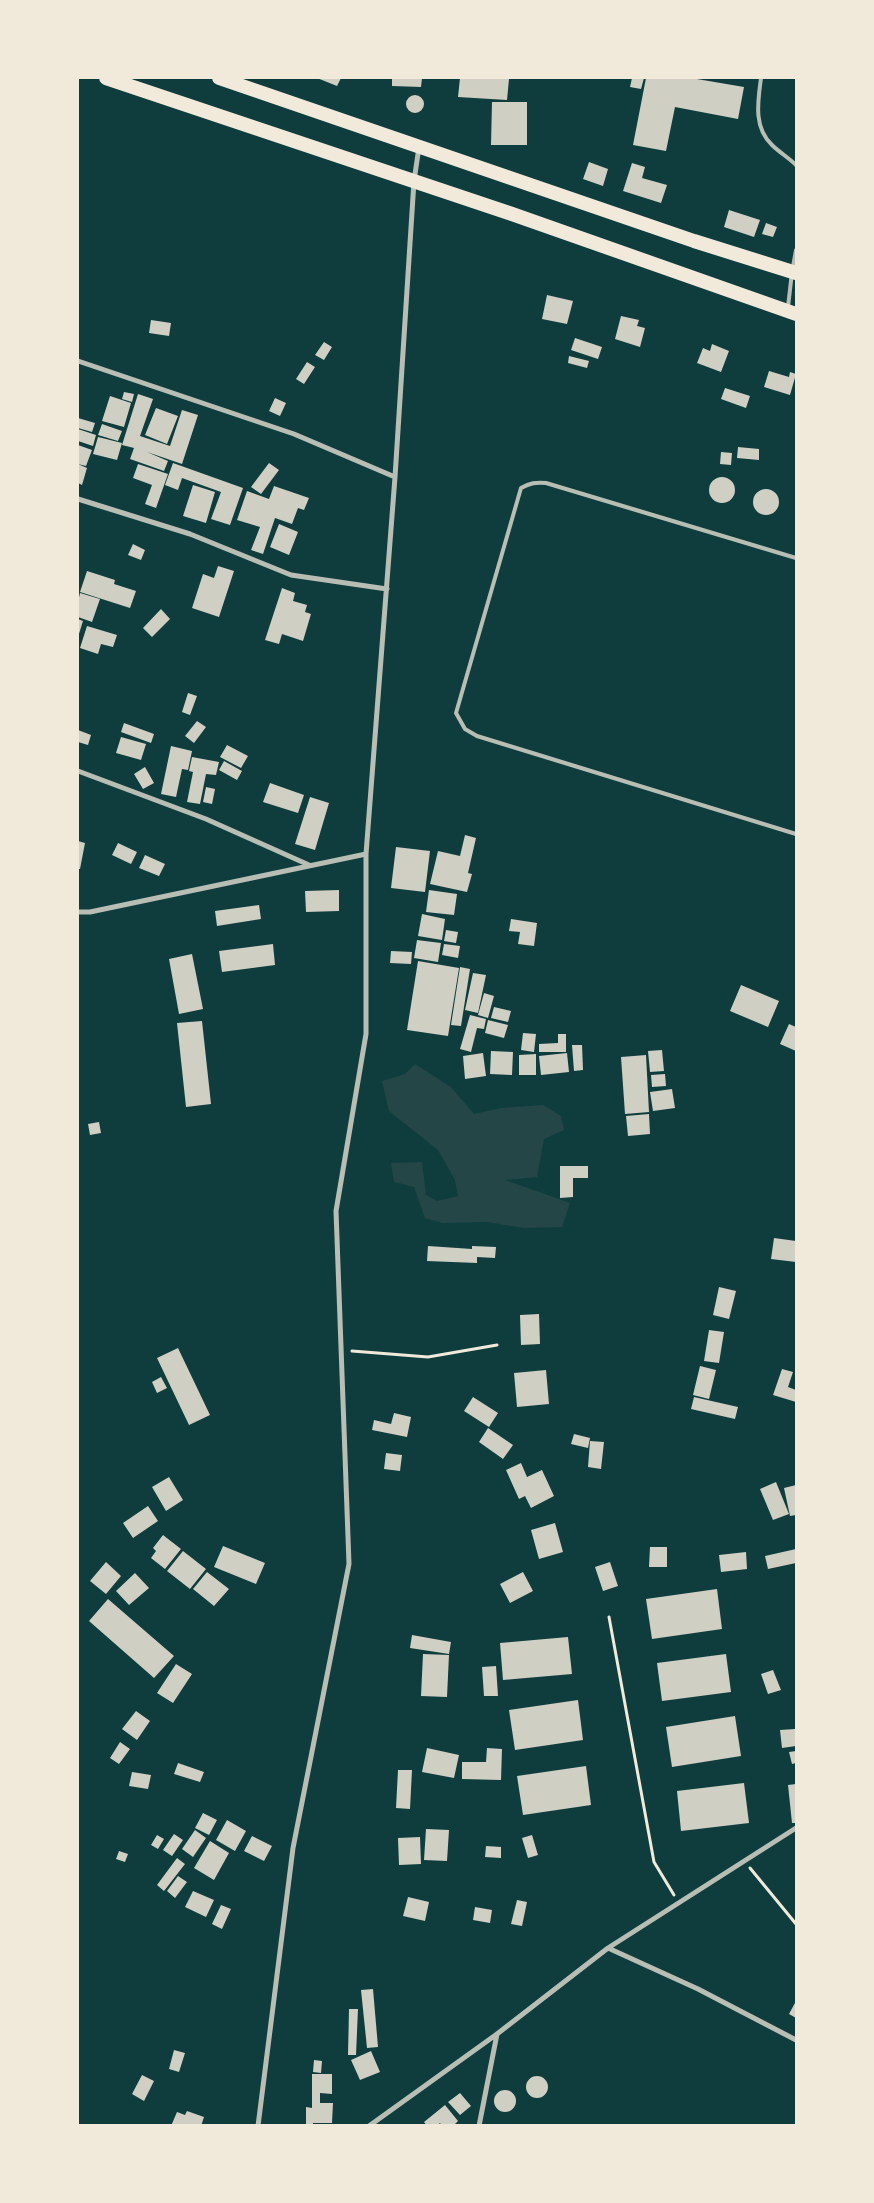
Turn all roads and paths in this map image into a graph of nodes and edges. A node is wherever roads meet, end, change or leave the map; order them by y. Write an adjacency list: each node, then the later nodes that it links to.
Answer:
1 (106, 78): 6 (highway)
2 (218, 78): 4 (highway)
3 (760, 78): 5 (lane)
4 (419, 146): 6 (street); 8 (highway)
5 (796, 164)
6 (414, 181): 9 (highway); 11 (street)
7 (796, 250): 8 (lane)
8 (794, 273): 9 (lane)
9 (792, 313)
10 (78, 361): 11 (street)
11 (395, 477): 14 (street)
12 (78, 499): 14 (street)
13 (796, 558): 16 (lane)
14 (387, 589): 17 (street)
15 (78, 772): 18 (street)
16 (796, 834)
17 (366, 854): 18 (street); 21 (street)
18 (310, 865): 19 (street)
19 (78, 912)
20 (498, 1345): 21 (path)
21 (341, 1351): 30 (street)
22 (609, 1618): 25 (path)
23 (796, 1828): 24 (street)
24 (745, 1862): 25 (street); 26 (path)
25 (679, 1903): 27 (street)
26 (796, 1924)
27 (608, 1948): 28 (street); 29 (street)
28 (497, 2034): 31 (street); 32 (street)
29 (796, 2040)
30 (258, 2126)
31 (370, 2126)
32 (479, 2126)

